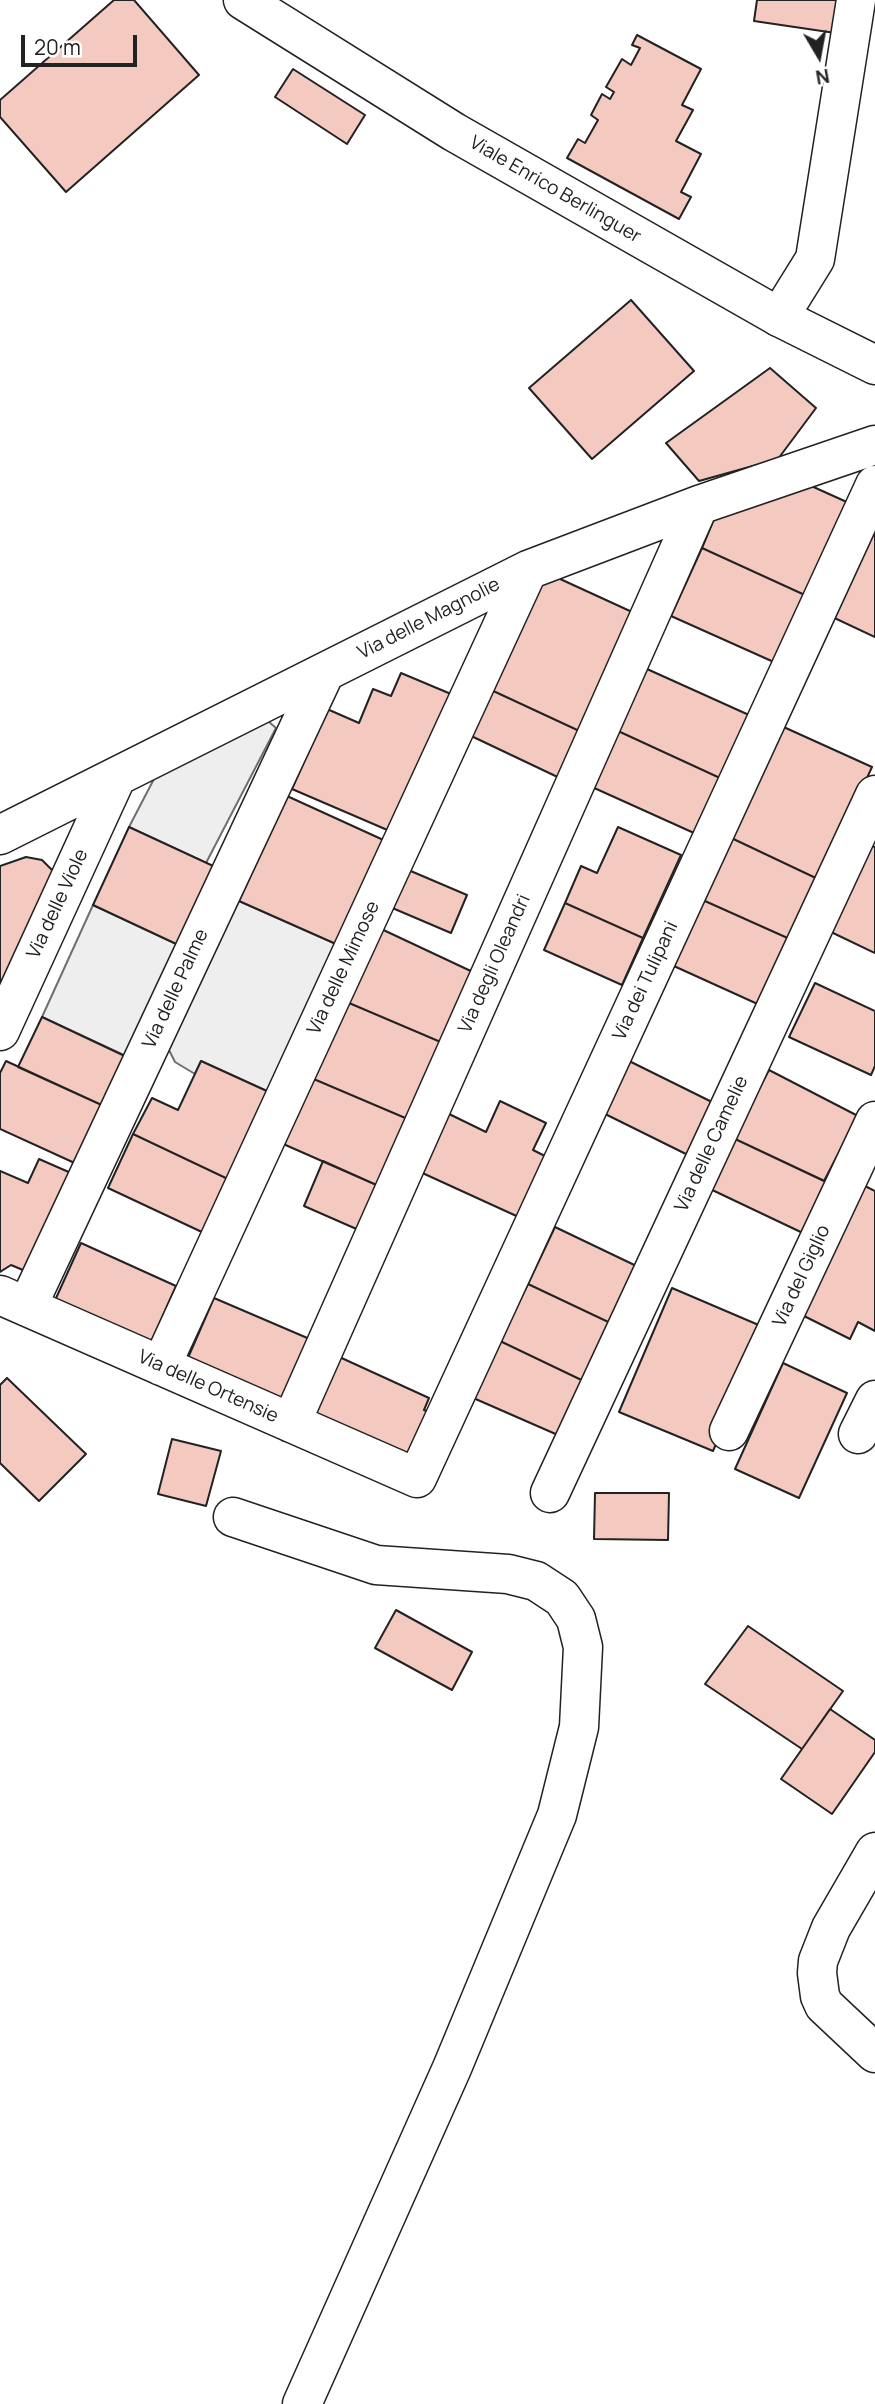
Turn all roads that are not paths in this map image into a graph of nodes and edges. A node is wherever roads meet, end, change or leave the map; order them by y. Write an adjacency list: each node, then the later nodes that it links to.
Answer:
1 (243, 0): 3 (street, Viale Enrico Berlinguer)
2 (856, 0): 3 (street)
3 (779, 317): 4 (street, Viale Enrico Berlinguer)
4 (875, 365)
5 (875, 445): 7 (street, Via delle Magnolie)
6 (875, 485): 19 (street, Via dei Tulipani)
7 (699, 505): 8 (street, Via delle Magnolie); 17 (street, Via degli Oleandri)
8 (528, 570): 9 (street, Via delle Magnolie); 16 (street, Via delle Mimose)
9 (325, 672): 10 (street, Via delle Magnolie); 15 (street, Via delle Palme)
10 (116, 778): 12 (street, Via delle Magnolie); 13 (street, Via delle Viole)
11 (875, 795): 20 (street, Via delle Camelie)
12 (0, 835)
13 (0, 1031)
14 (875, 1121): 18 (street, Via del Giglio)
15 (13, 1301): 16 (street, Via delle Ortensie)
16 (161, 1366): 17 (street, Via delle Ortensie)
17 (291, 1423): 19 (street, Via delle Ortensie)
18 (729, 1431)
19 (417, 1478)
20 (550, 1493)
21 (233, 1517): 24 (street)
22 (875, 1852): 23 (street)
23 (875, 2053)
24 (302, 2404)

